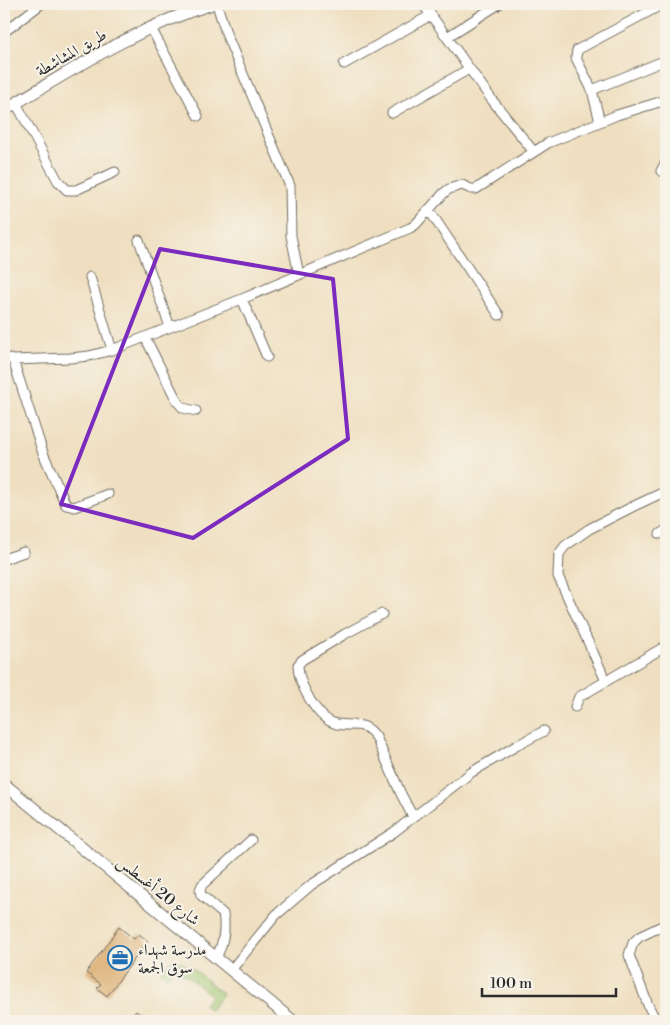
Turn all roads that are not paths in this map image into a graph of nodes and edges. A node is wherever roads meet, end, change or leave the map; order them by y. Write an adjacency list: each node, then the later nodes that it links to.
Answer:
1 (41, 4): 10 (street)
2 (212, 4): 7 (street, طريق المشاشطة)
3 (218, 4): 28 (street)
4 (424, 4): 8 (street)
5 (498, 4): 11 (street)
6 (663, 4): 15 (street)
7 (197, 6): 9 (street, طريق المشاشطة)
8 (431, 15): 11 (street); 13 (street)
9 (151, 28): 17 (street, طريق المشاشطة); 20 (street)
10 (4, 32)
11 (446, 37): 14 (street)
12 (666, 60): 15 (street)
13 (344, 64)
14 (469, 69): 19 (street); 22 (street)
15 (592, 90): 21 (street)
16 (666, 100): 21 (street)
17 (16, 103): 18 (street, طريق المشاشطة); 25 (street)
18 (4, 110)
19 (392, 113)
20 (198, 116)
21 (600, 122): 22 (street)
22 (534, 152): 26 (street)
23 (666, 162): 24 (street)
24 (661, 171)
25 (115, 172)
26 (429, 210): 28 (street); 31 (street)
27 (139, 240): 32 (street)
28 (299, 275): 30 (street)
29 (90, 277): 34 (street)
30 (242, 299): 32 (street); 35 (street)
31 (499, 315)
32 (170, 327): 33 (street)
33 (145, 336): 34 (street); 37 (street)
34 (112, 350): 36 (street)
35 (267, 357)
36 (8, 358): 39 (street)
37 (196, 411)
38 (666, 492): 44 (street)
39 (108, 494)
40 (24, 552): 41 (street)
41 (4, 560)
42 (382, 614): 48 (street)
43 (666, 646): 44 (street)
44 (606, 681): 45 (street)
45 (575, 707)
46 (544, 731): 48 (street)
47 (4, 784): 51 (street, شارع 20 أغسطس)
48 (413, 817): 52 (street)
49 (251, 840): 51 (street)
50 (666, 924): 54 (street)
51 (216, 958): 52 (street, شارع 20 أغسطس)
52 (231, 970): 53 (street, شارع 20 أغسطس)
53 (292, 1021)
54 (656, 1021)

